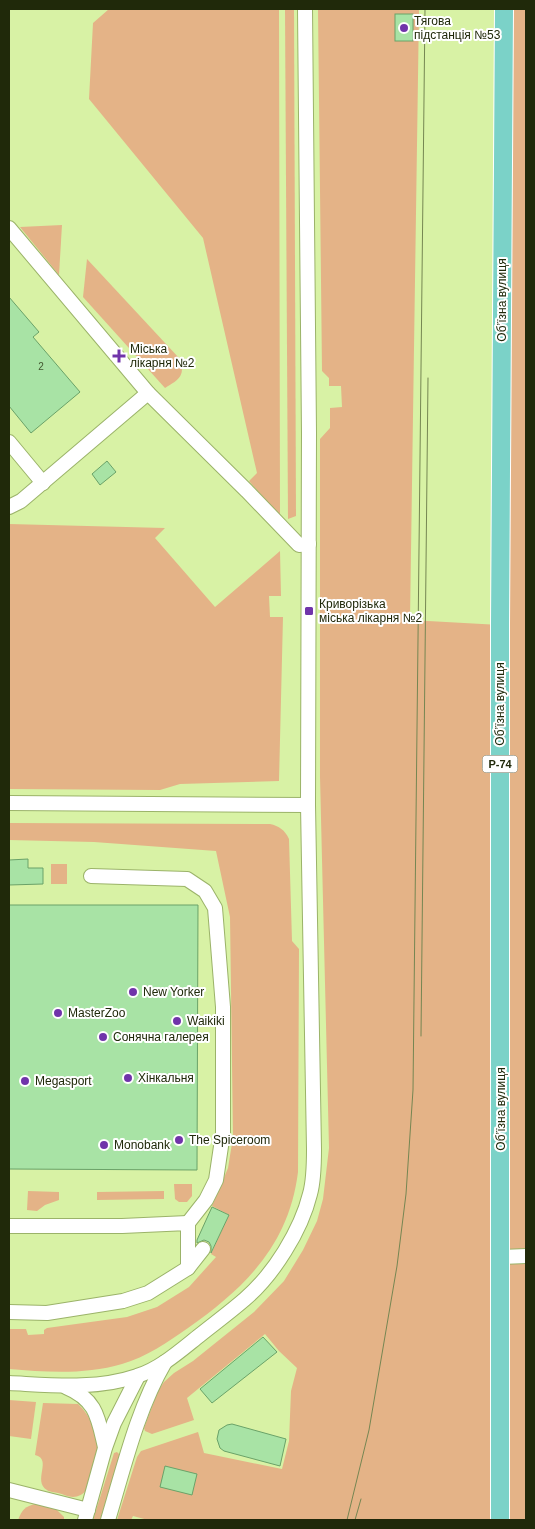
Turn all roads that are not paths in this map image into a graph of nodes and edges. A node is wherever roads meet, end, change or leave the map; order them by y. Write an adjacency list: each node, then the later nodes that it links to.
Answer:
1 (305, 9): 10 (street)
2 (504, 9): 18 (main road, Обʼїзна вулиця / Р-74)
3 (9, 228): 5 (street)
4 (9, 242): 5 (street)
5 (31, 255): 6 (street)
6 (148, 393): 8 (street); 10 (street)
7 (9, 442): 8 (street)
8 (43, 483): 9 (street)
9 (9, 507)
10 (309, 544): 12 (street)
11 (9, 803): 12 (street)
12 (308, 805): 21 (street)
13 (91, 876): 14 (street)
14 (188, 1223): 15 (street); 19 (street)
15 (9, 1226)
16 (204, 1249): 19 (street)
17 (526, 1256): 18 (street)
18 (501, 1257): 29 (main road, Обʼїзна вулиця / Р-74)
19 (188, 1268): 20 (street)
20 (9, 1312)
21 (167, 1359): 22 (street); 28 (street)
22 (138, 1376): 24 (street); 25 (street)
23 (9, 1383): 24 (street)
24 (61, 1385): 25 (street)
25 (105, 1448): 27 (street)
26 (9, 1490): 27 (street)
27 (87, 1515)
28 (108, 1520)
29 (500, 1520)

